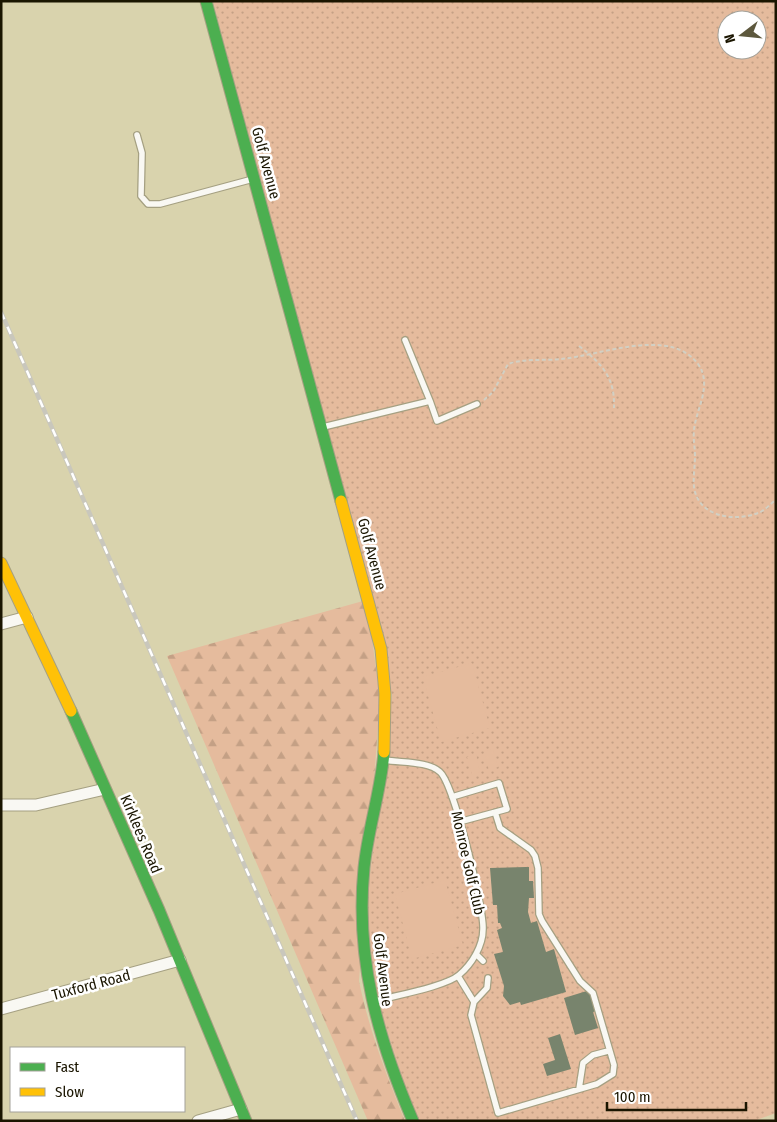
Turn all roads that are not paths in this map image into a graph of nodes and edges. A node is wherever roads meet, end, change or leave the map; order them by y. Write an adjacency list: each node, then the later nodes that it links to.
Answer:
1 (206, 1): 3 (street, Golf Avenue)
2 (137, 135): 3 (lane)
3 (255, 178): 7 (street, Golf Avenue)
4 (405, 340): 5 (lane)
5 (430, 401): 6 (lane); 7 (lane)
6 (478, 404)
7 (322, 427): 11 (street, Golf Avenue)
8 (1, 563): 9 (street, Kirklees Road)
9 (27, 616): 10 (street); 12 (street, Kirklees Road)
10 (1, 624)
11 (383, 760): 13 (lane, Monroe Golf Club); 23 (street, Golf Avenue)
12 (106, 789): 14 (street); 18 (street, Kirklees Road)
13 (452, 797): 15 (lane); 16 (lane, Monroe Golf Club)
14 (1, 805)
15 (495, 812): 16 (lane); 25 (lane)
16 (459, 822): 17 (lane, Monroe Golf Club)
17 (476, 954): 19 (lane); 20 (lane, Monroe Golf Club)
18 (180, 960): 24 (street, Tuxford Road); 27 (street, Kirklees Road)
19 (483, 961)
20 (458, 976): 22 (lane); 23 (lane)
21 (488, 978): 22 (lane)
22 (474, 1002): 26 (lane)
23 (370, 1003): 30 (street, Golf Avenue)
24 (1, 1009)
25 (608, 1050): 26 (lane); 26 (lane)
26 (579, 1089)
27 (241, 1109): 28 (street); 29 (street, Kirklees Road)
28 (198, 1121)
29 (246, 1121)
30 (413, 1121)

